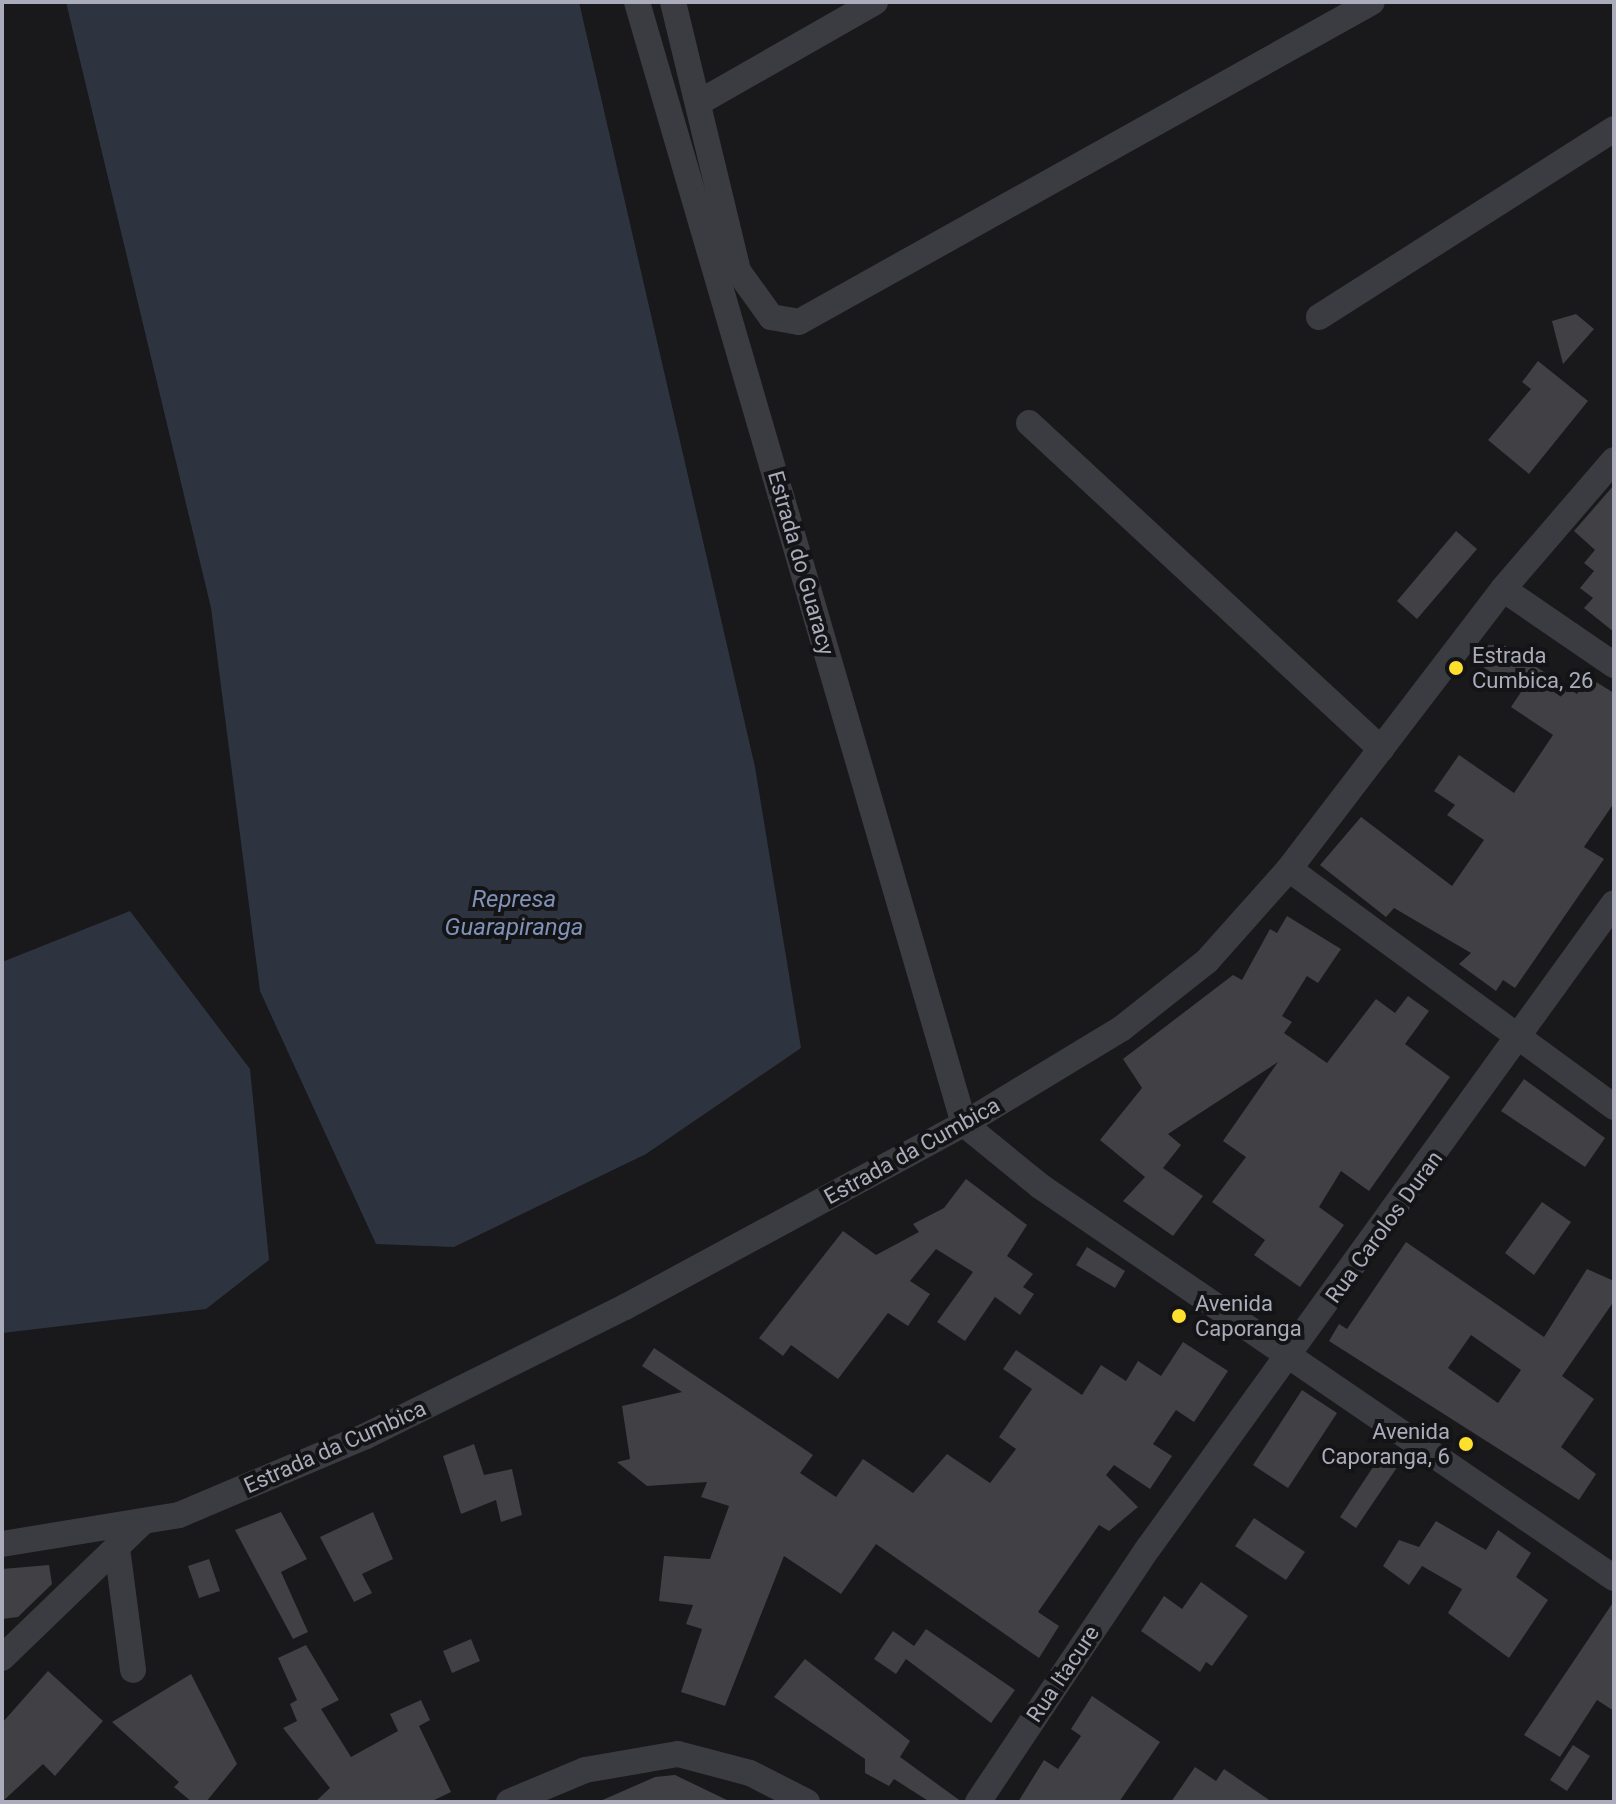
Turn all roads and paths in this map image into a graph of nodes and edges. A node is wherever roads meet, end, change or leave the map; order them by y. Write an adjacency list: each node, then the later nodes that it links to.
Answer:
1 (637, 2): 17 (street, Estrada do Guaracy)
2 (673, 2): 5 (street)
3 (875, 2): 5 (street)
4 (1372, 2): 5 (street)
5 (698, 103)
6 (1614, 129): 7 (street)
7 (1319, 317)
8 (1029, 423): 12 (street)
9 (1614, 460): 10 (street, Estrada da Cumbica)
10 (1503, 589): 11 (street); 12 (street, Estrada da Cumbica)
11 (1614, 665)
12 (1381, 749): 13 (street, Estrada da Cumbica)
13 (1289, 869): 15 (street); 17 (street, Estrada da Cumbica)
14 (1614, 903): 15 (street, Rua Carolos Duran)
15 (1520, 1039): 16 (street); 18 (street, Rua Carolos Duran)
16 (1614, 1107)
17 (964, 1124): 18 (street); 19 (street, Estrada da Cumbica)
18 (1291, 1355): 21 (street, Rua Carolos Duran); 23 (street)
19 (142, 1523): 20 (street, Estrada da Cumbica); 22 (street)
20 (2, 1544)
21 (1149, 1547): 28 (street, Rua Itacure)
22 (117, 1548): 24 (street); 25 (street)
23 (1614, 1578)
24 (2, 1658)
25 (133, 1670)
26 (509, 1802): 27 (street)
27 (807, 1802)
28 (978, 1802)

